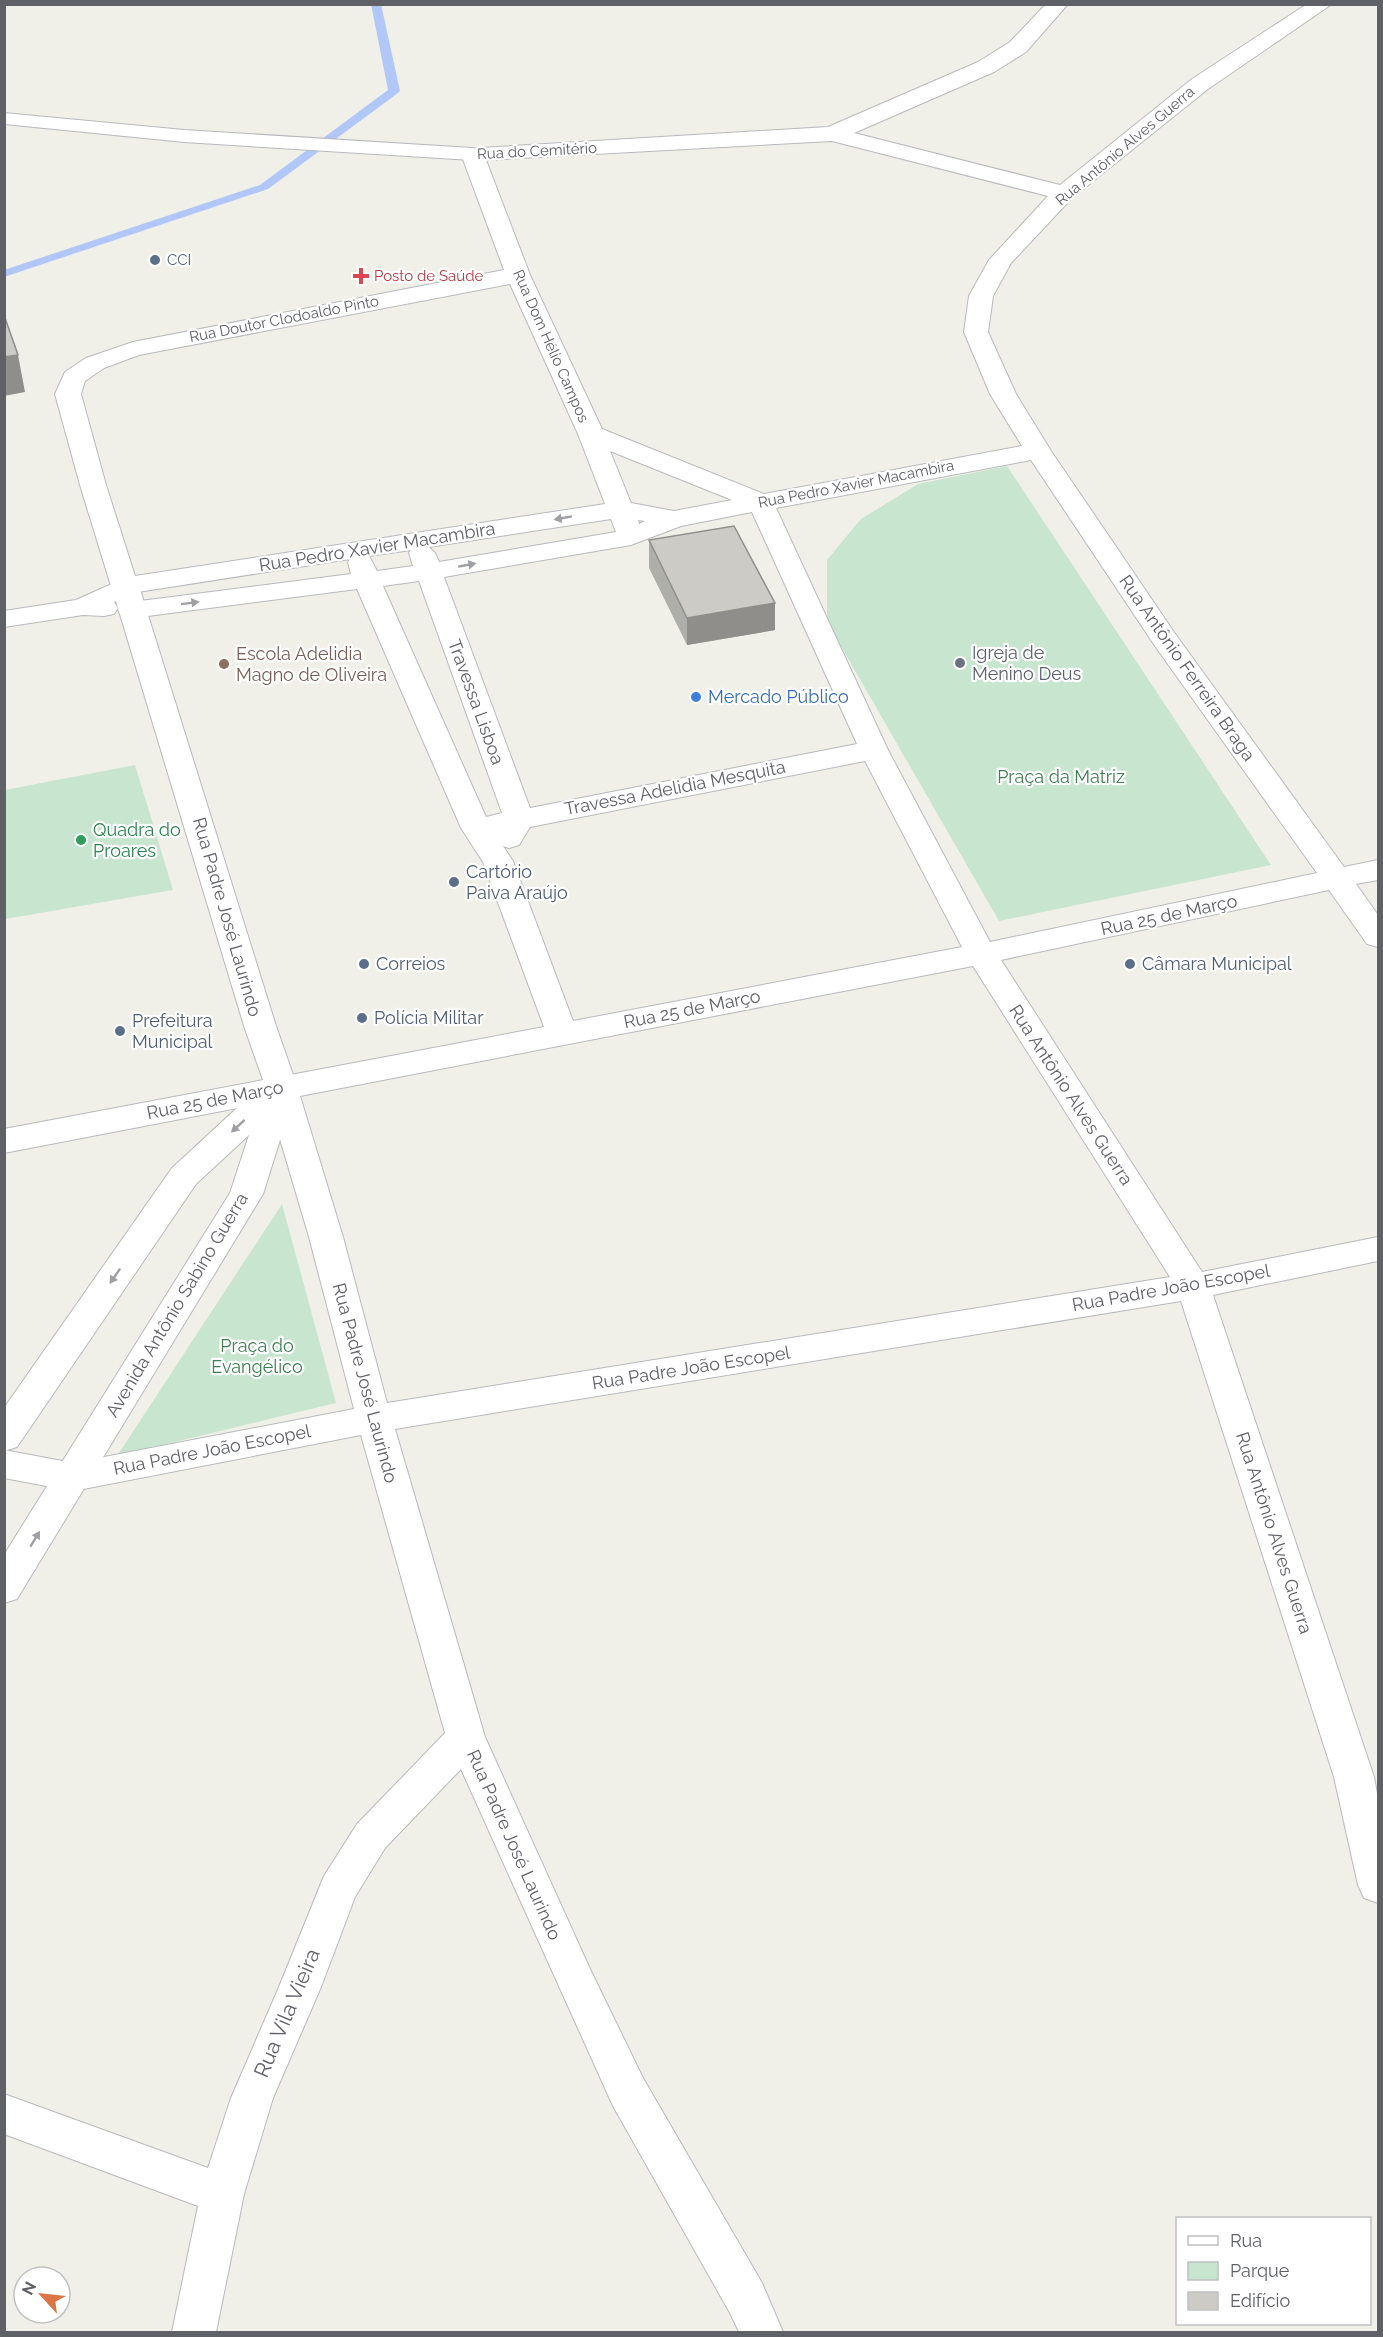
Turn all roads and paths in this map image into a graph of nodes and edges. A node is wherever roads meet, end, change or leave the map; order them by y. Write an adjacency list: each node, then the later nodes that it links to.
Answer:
1 (1058, 4): 4 (street)
2 (1322, 4): 6 (street, Rua Antônio Alves Guerra)
3 (4, 118): 5 (lane, Rua do Cemitério)
4 (832, 134): 5 (street, Rua do Cemitério); 6 (street, Rua do Cemitério)
5 (472, 154): 7 (street, Rua Dom Hélio Campos)
6 (1064, 193): 9 (street, Rua Antônio Alves Guerra)
7 (518, 275): 8 (street, Rua Doutor Clodoaldo Pinto); 10 (street, Rua Dom Hélio Campos)
8 (68, 394): 20 (street, Rua Padre José Laurindo)
9 (1003, 394): 11 (street, Rua Antônio Ferreira Braga)
10 (591, 434): 12 (street); 13 (street, Rua Dom Hélio Campos)
11 (1038, 451): 12 (street, Rua Pedro Xavier Macambira); 29 (street, Rua Antônio Ferreira Braga)
12 (760, 502): 14 (street, Rua Pedro Xavier Macambira); 24 (street, Rua Antônio Alves Guerra)
13 (621, 509): 14 (street, Rua Pedro Xavier Macambira); 15 (street, Rua Dom Hélio Campos); 16 (street, Rua Pedro Xavier Macambira, one-way to 16)
14 (674, 519): 15 (street, Rua Pedro Xavier Macambira)
15 (631, 537): 18 (street, Rua Pedro Xavier Macambira, one-way to 15)
16 (418, 540): 17 (street, Rua Pedro Xavier Macambira); 18 (street, Travessa Lisboa)
17 (358, 550): 19 (street); 20 (street, Rua Pedro Xavier Macambira)
18 (429, 572): 19 (street, Rua Pedro Xavier Macambira); 22 (street, Travessa Lisboa)
19 (367, 581): 20 (street, Rua Pedro Xavier Macambira, one-way to 19); 23 (street)
20 (129, 598): 21 (street, Rua Pedro Xavier Macambira); 33 (street, Rua Padre José Laurindo)
21 (4, 620)
22 (478, 708): 23 (street); 25 (street, Travessa Lisboa)
23 (427, 719): 26 (street)
24 (874, 750): 25 (street, Travessa Adelidia Mesquita); 31 (street, Rua Antônio Alves Guerra)
25 (519, 819): 26 (street, Travessa Adelidia Mesquita); 27 (street)
26 (476, 828): 27 (street)
27 (498, 861): 32 (street)
28 (1378, 870): 29 (street, Rua 25 de Março)
29 (1337, 880): 30 (street, Rua Antônio Ferreira Braga); 31 (street, Rua 25 de Março)
30 (1378, 937)
31 (981, 954): 32 (street, Rua 25 de Março); 36 (street, Rua Antônio Alves Guerra)
32 (562, 1034): 33 (street, Rua 25 de Março)
33 (281, 1086): 34 (street, Rua 25 de Março); 37 (street, Rua Padre José Laurindo); 38 (street, one-way to 38); 40 (street, Avenida Antônio Sabino Guerra)
34 (4, 1141)
35 (1378, 1249): 36 (street, Rua Padre João Escopel)
36 (1193, 1286): 37 (street, Rua Padre João Escopel); 43 (street, Rua Antônio Alves Guerra)
37 (374, 1419): 40 (street, Rua Padre João Escopel); 42 (street, Rua Padre José Laurindo)
38 (4, 1437)
39 (4, 1464): 40 (street, Rua Padre João Escopel)
40 (73, 1477): 41 (street, Avenida Antônio Sabino Guerra, one-way to 40)
41 (4, 1588)
42 (466, 1737): 45 (street, Rua Vila Vieira); 47 (street, Rua Padre José Laurindo)
43 (1378, 1885)
44 (4, 2114): 45 (street)
45 (222, 2194): 46 (street, Rua Vila Vieira)
46 (194, 2332)
47 (761, 2332)

